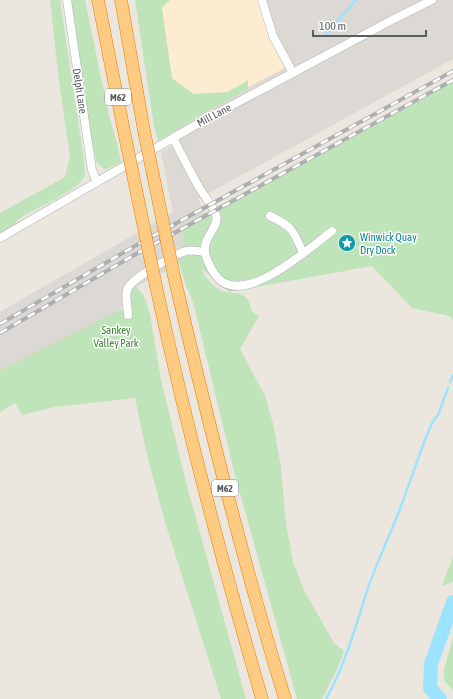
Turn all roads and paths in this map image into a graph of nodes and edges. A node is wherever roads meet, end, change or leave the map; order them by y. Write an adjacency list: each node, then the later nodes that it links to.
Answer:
1 (66, 0): 10 (street, Delph Lane)
2 (98, 0): 7 (highway)
3 (102, 0): 7 (highway, M62)
4 (122, 0): 18 (highway, M62, bridge)
5 (262, 0): 8 (street)
6 (432, 0): 8 (street, Mill Lane)
7 (110, 54): 17 (highway, M62, bridge)
8 (293, 73): 9 (street, Mill Lane)
9 (173, 138): 10 (street, Mill Lane); 14 (street)
10 (97, 182): 13 (street, Mill Lane)
11 (270, 216): 15 (street)
12 (332, 230): 15 (street)
13 (0, 238)
14 (205, 252): 15 (street); 16 (street)
15 (303, 253)
16 (128, 316)
17 (262, 699)
18 (285, 699)

